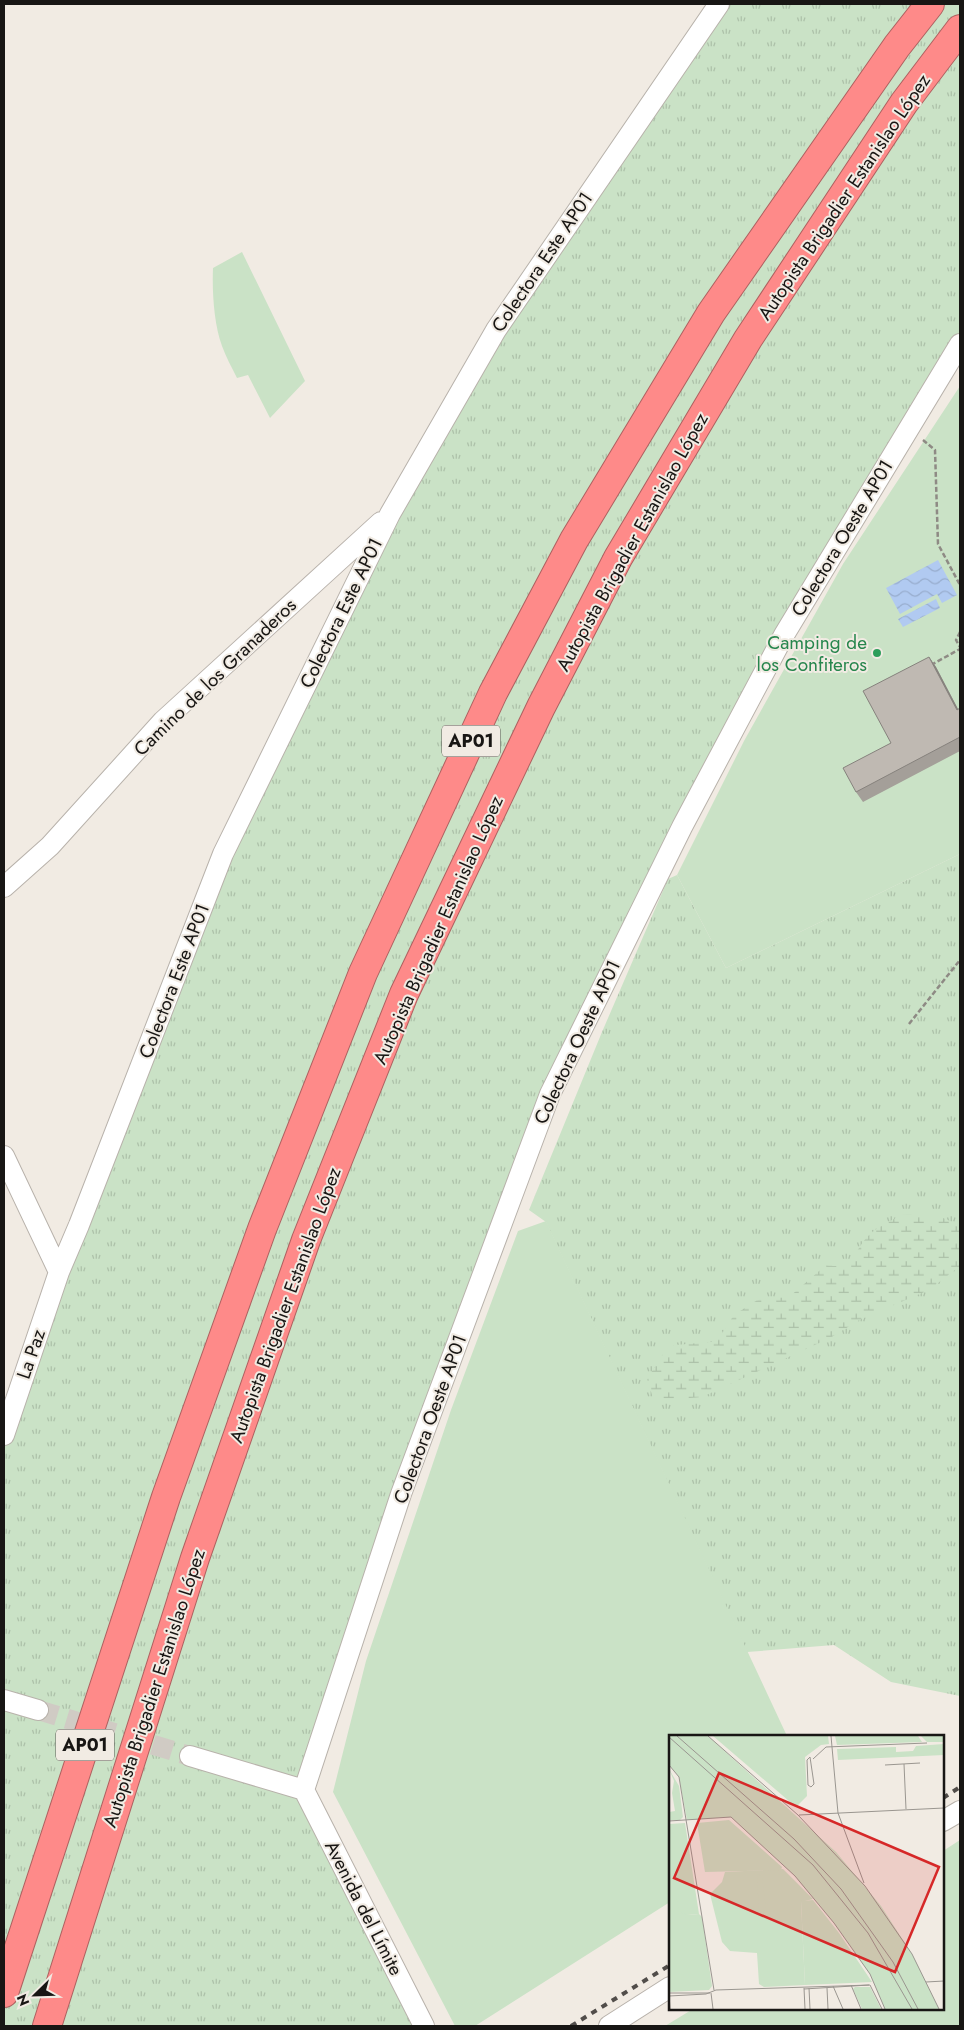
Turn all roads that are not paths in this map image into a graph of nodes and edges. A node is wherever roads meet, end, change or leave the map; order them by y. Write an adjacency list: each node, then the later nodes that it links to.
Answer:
1 (719, 4): 5 (street, Colectora Este AP01)
2 (930, 4): 17 (highway, AP01)
3 (960, 29): 18 (highway, Autopista Brigadier Estanislao López / AP01)
4 (960, 344): 13 (street, Colectora Oeste AP01)
5 (390, 514): 6 (street, Camino de los Granaderos); 8 (street, Colectora Este AP01)
6 (4, 887)
7 (4, 1156): 8 (street)
8 (59, 1272): 9 (street, La Paz)
9 (4, 1435)
10 (4, 1700): 11 (street)
11 (38, 1710)
12 (190, 1756): 13 (street)
13 (304, 1790): 19 (street, Avenida del Límite)
14 (960, 1811): 15 (street)
15 (944, 1820)
16 (669, 1988): 20 (street)
17 (4, 1993)
18 (47, 2026)
19 (424, 2026)
20 (609, 2026)

